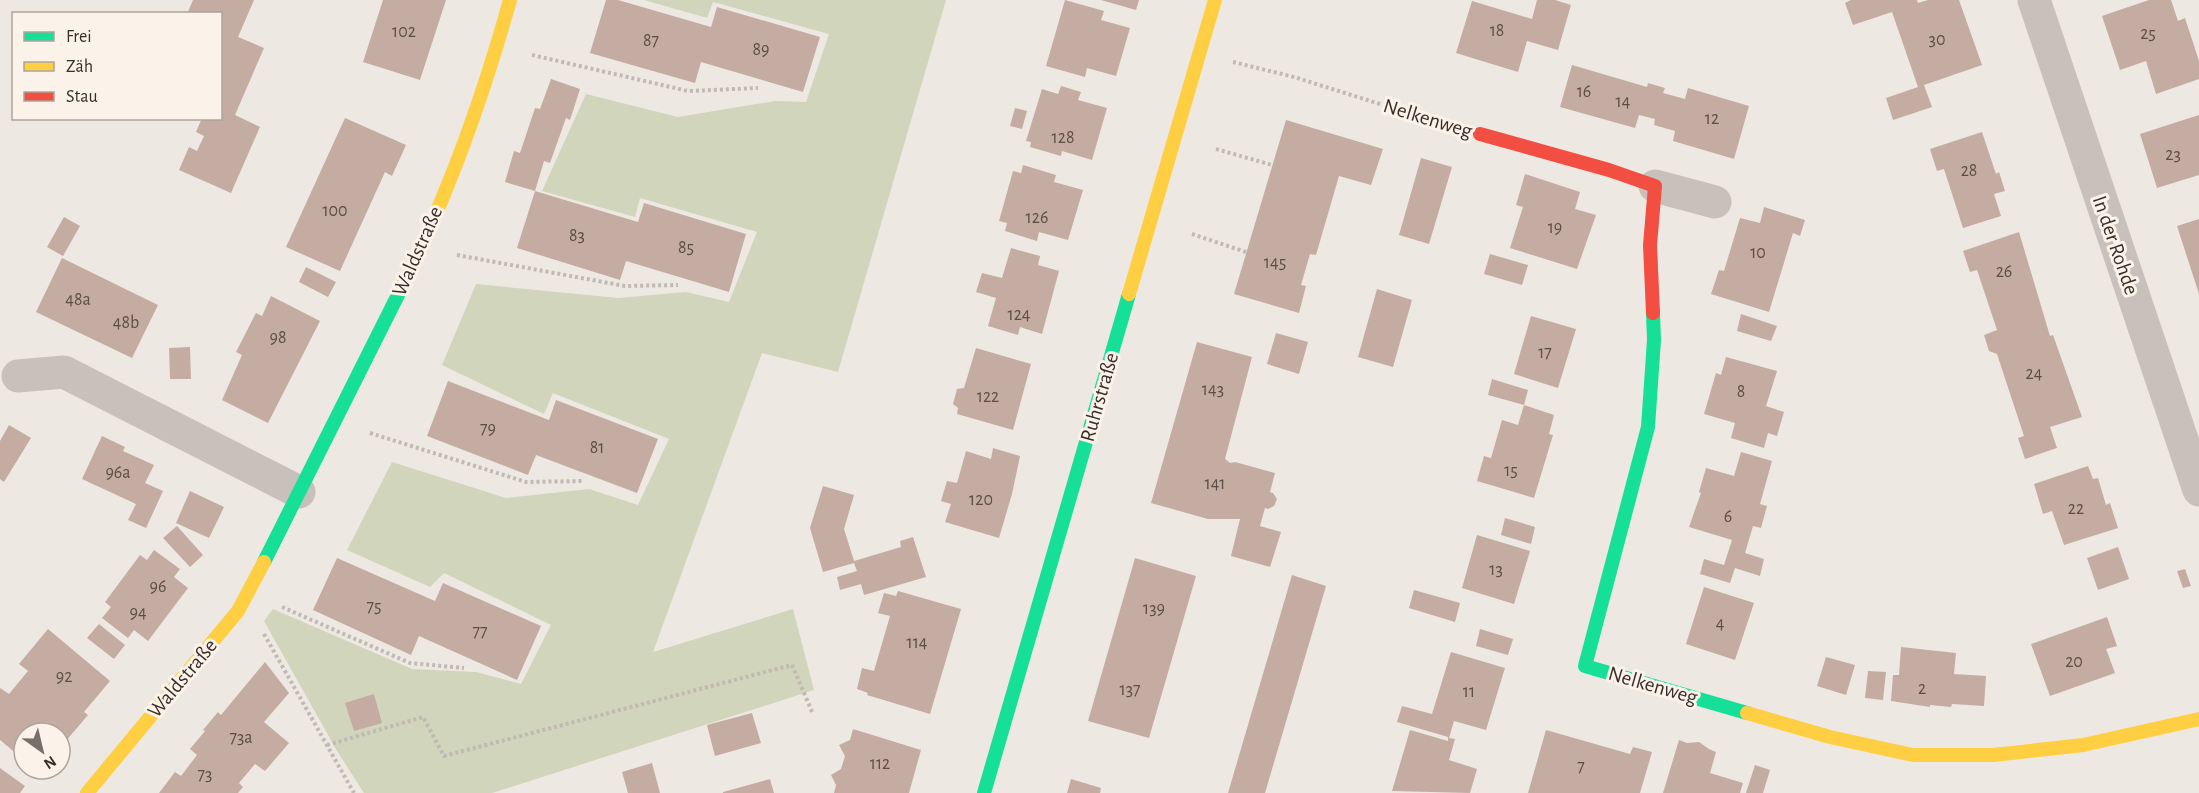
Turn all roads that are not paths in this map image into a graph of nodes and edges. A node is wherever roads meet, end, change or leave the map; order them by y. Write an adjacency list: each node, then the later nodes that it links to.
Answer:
1 (510, 0): 9 (street, Waldstraße)
2 (1215, 0): 12 (street, Ruhrstraße)
3 (2034, 0): 8 (street, In der Rohde)
4 (1480, 134): 5 (street, Nelkenweg)
5 (1655, 186): 6 (street, Nelkenweg); 10 (street, Nelkenweg)
6 (1715, 202)
7 (18, 375): 9 (street)
8 (2199, 490)
9 (299, 492): 11 (street, Waldstraße)
10 (2199, 719)
11 (87, 793)
12 (984, 793)

